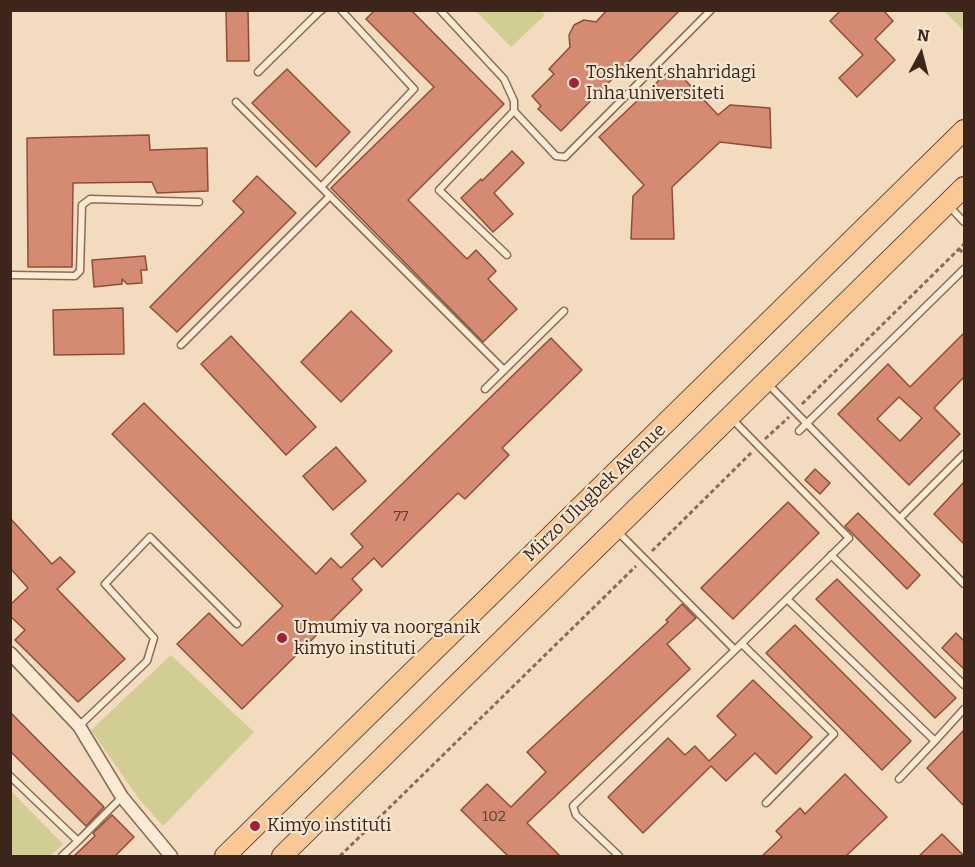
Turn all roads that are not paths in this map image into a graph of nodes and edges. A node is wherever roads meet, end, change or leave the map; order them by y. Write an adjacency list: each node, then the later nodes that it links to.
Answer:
1 (322, 10): 5 (lane)
2 (341, 10): 10 (lane)
3 (440, 10): 7 (lane)
4 (711, 10): 7 (lane)
5 (258, 72)
6 (236, 102): 10 (lane)
7 (514, 111): 15 (lane)
8 (964, 130): 46 (main road, Mirzo Ulugbek Avenue)
9 (964, 186): 13 (main road)
10 (321, 187): 11 (lane)
11 (330, 196): 19 (lane); 20 (lane)
12 (199, 202): 17 (lane)
13 (947, 204): 14 (lane); 21 (main road)
14 (964, 222)
15 (507, 255)
16 (964, 269): 24 (lane)
17 (10, 275)
18 (564, 311): 20 (lane)
19 (181, 345)
20 (504, 370): 22 (lane)
21 (766, 381): 23 (main road); 26 (lane)
22 (485, 389)
23 (730, 417): 27 (main road); 28 (lane)
24 (799, 431)
25 (964, 454): 26 (lane)
26 (900, 518): 29 (lane)
27 (615, 529): 33 (lane); 47 (main road)
28 (831, 555): 30 (lane); 35 (lane)
29 (964, 584)
30 (787, 599): 32 (lane); 38 (lane)
31 (237, 624): 37 (lane)
32 (742, 644): 33 (lane); 42 (lane)
33 (735, 650): 48 (lane)
34 (10, 653): 37 (street)
35 (964, 685)
36 (964, 709): 38 (lane)
37 (79, 726): 41 (street)
38 (935, 741): 40 (lane)
39 (10, 776): 43 (lane)
40 (899, 778)
41 (122, 797): 43 (lane); 45 (street)
42 (766, 803)
43 (78, 841): 44 (lane)
44 (62, 856)
45 (171, 856)
46 (227, 856)
47 (282, 856)
48 (620, 856)

